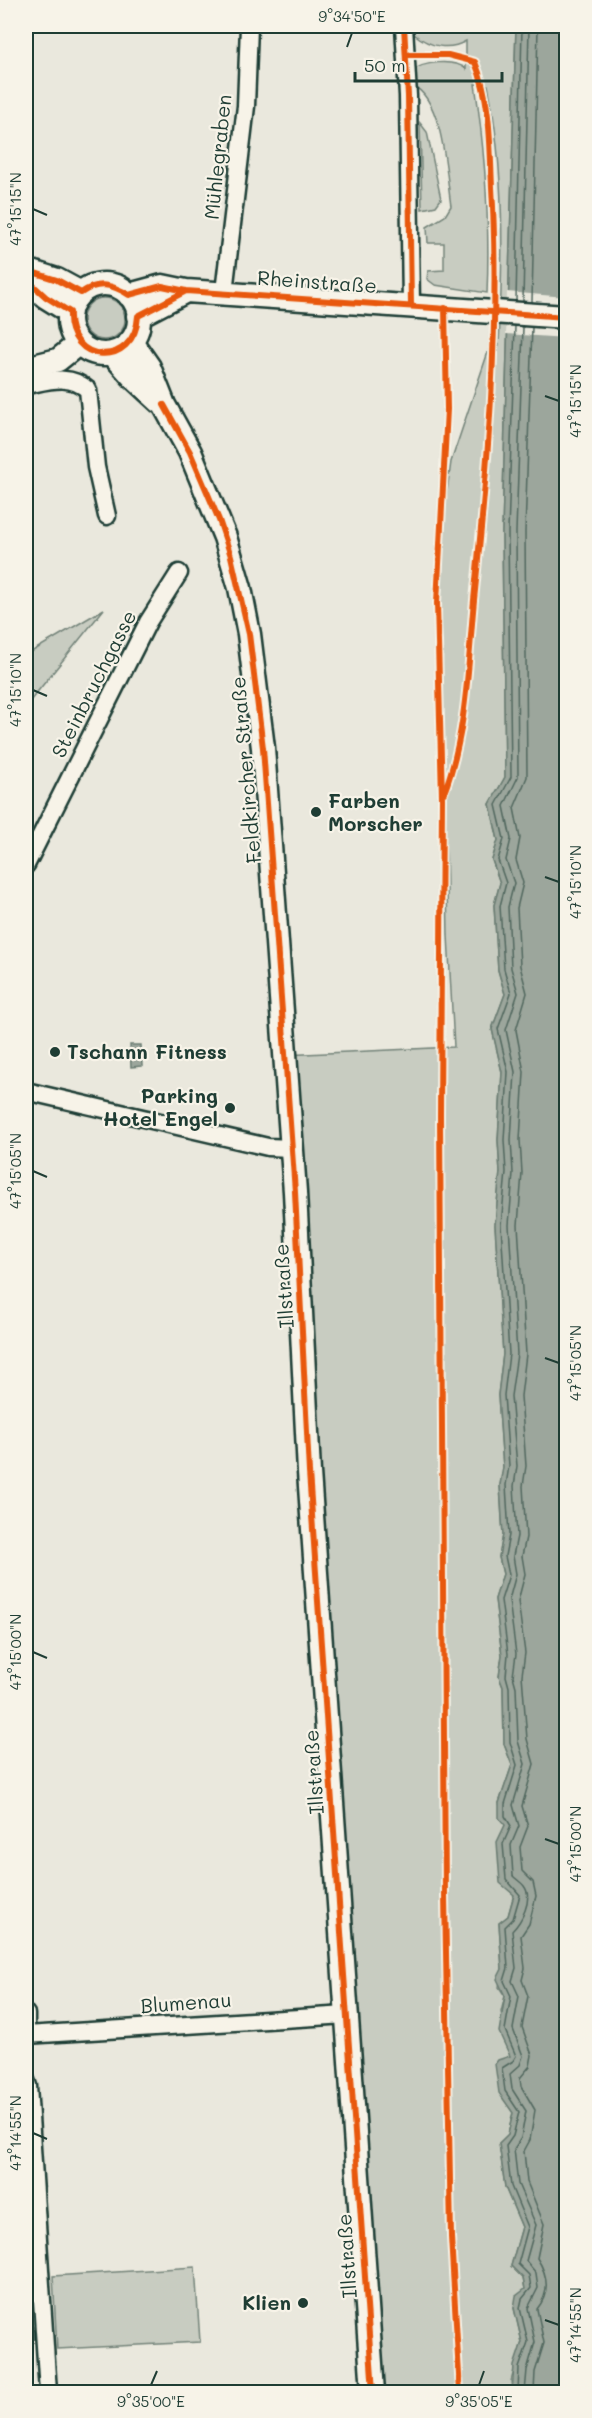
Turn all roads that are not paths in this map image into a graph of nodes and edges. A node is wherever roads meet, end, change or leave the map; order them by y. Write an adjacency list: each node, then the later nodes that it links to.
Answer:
1 (249, 26): 6 (street, Mühlegraben)
2 (404, 26): 9 (street)
3 (26, 270): 8 (main road)
4 (26, 279): 8 (main road)
5 (186, 291): 6 (main road, Rheinstraße); 7 (main road, Rheinstraße); 10 (main road, Rheinstraße)
6 (224, 292): 9 (main road, Rheinstraße)
7 (129, 295): 8 (main road); 10 (main road)
8 (75, 303): 13 (main road)
9 (411, 305): 11 (main road, Rheinstraße)
10 (138, 316): 12 (main road)
11 (567, 317)
12 (131, 341): 14 (main road); 17 (main road, Feldkircher Straße)
13 (78, 344): 14 (main road); 15 (main road)
14 (112, 353): 17 (main road, Feldkircher Straße)
15 (26, 368)
16 (26, 385): 18 (street)
17 (164, 405): 22 (main road, Feldkircher Straße)
18 (107, 516)
19 (179, 573): 20 (street, Steinbruchgasse)
20 (26, 865)
21 (26, 1091): 22 (street)
22 (291, 1148): 24 (main road, Illstraße)
23 (26, 2014): 25 (street)
24 (347, 2015): 25 (street, Blumenau); 28 (main road, Illstraße)
25 (26, 2036)
26 (26, 2080): 27 (street)
27 (48, 2392)
28 (373, 2392)

